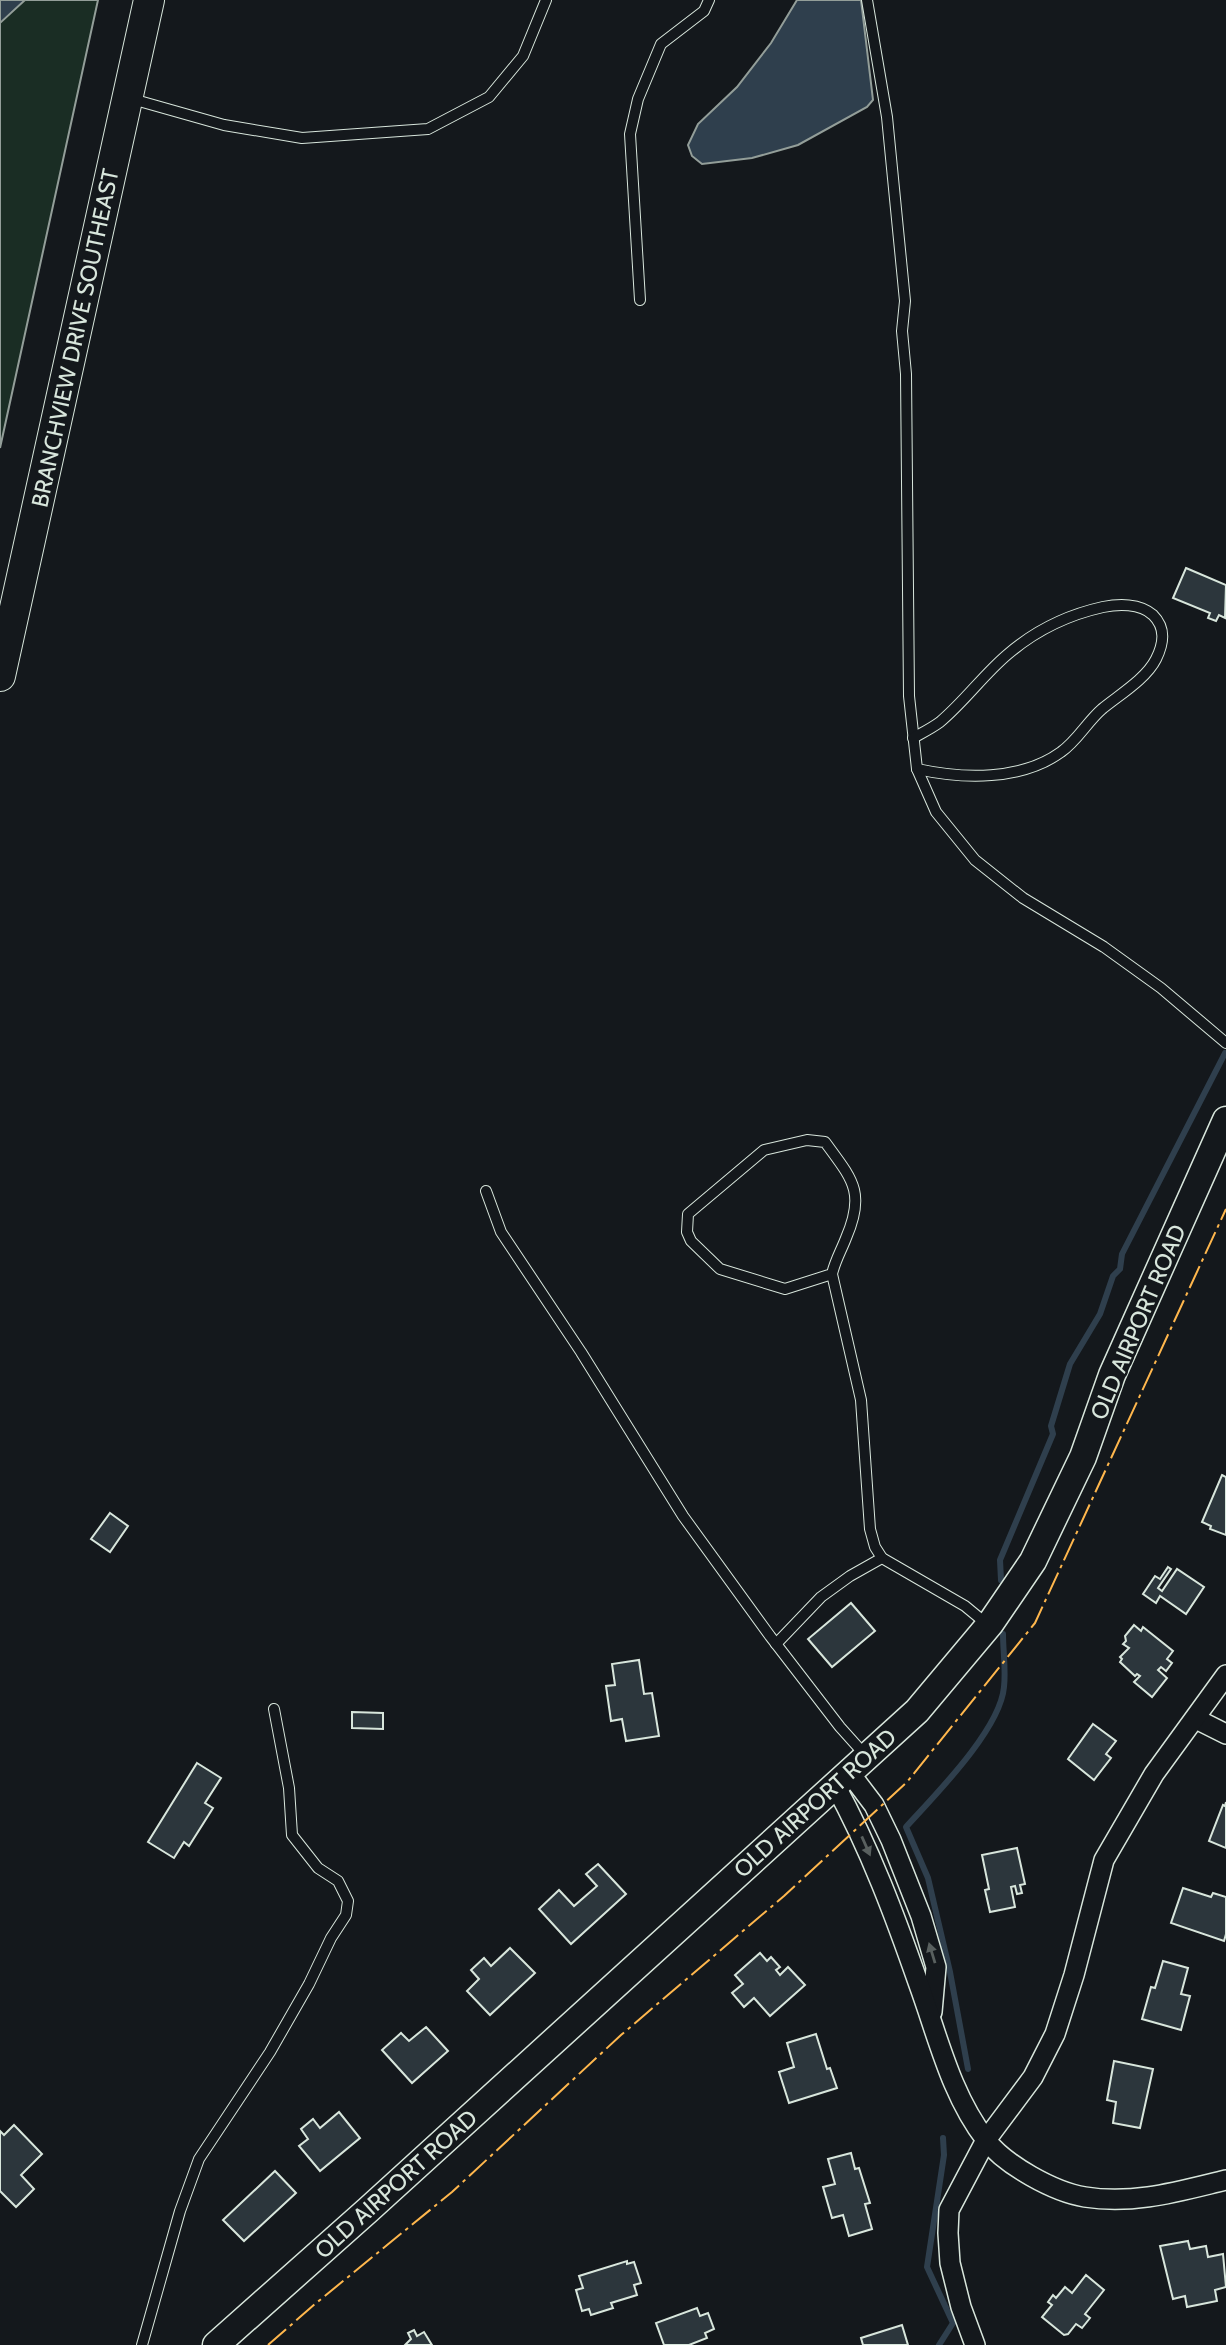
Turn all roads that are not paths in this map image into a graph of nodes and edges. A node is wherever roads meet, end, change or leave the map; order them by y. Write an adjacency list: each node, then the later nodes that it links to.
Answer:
1 (149, 0): 5 (main road, BRANCHVIEW DRIVE SOUTHEAST)
2 (546, 0): 5 (lane)
3 (709, 0): 6 (lane)
4 (867, 0): 8 (lane)
5 (128, 98): 7 (main road, BRANCHVIEW DRIVE SOUTHEAST)
6 (639, 300)
7 (0, 676)
8 (913, 738): 9 (lane); 9 (lane)
9 (917, 769): 10 (lane)
10 (1226, 1043)
11 (1226, 1120): 15 (street, OLD AIRPORT ROAD)
12 (486, 1191): 16 (lane)
13 (832, 1274): 13 (lane); 14 (lane)
14 (882, 1558): 15 (lane); 16 (lane)
15 (988, 1625): 21 (street, OLD AIRPORT ROAD)
16 (776, 1644): 21 (lane)
17 (1226, 1675): 19 (street)
18 (274, 1709): 24 (lane)
19 (1196, 1719): 20 (street); 22 (street)
20 (1226, 1734)
21 (850, 1771): 22 (street); 25 (street, OLD AIRPORT ROAD)
22 (986, 2140): 23 (street); 26 (street)
23 (1226, 2180)
24 (142, 2345)
25 (216, 2345)
26 (975, 2345)

